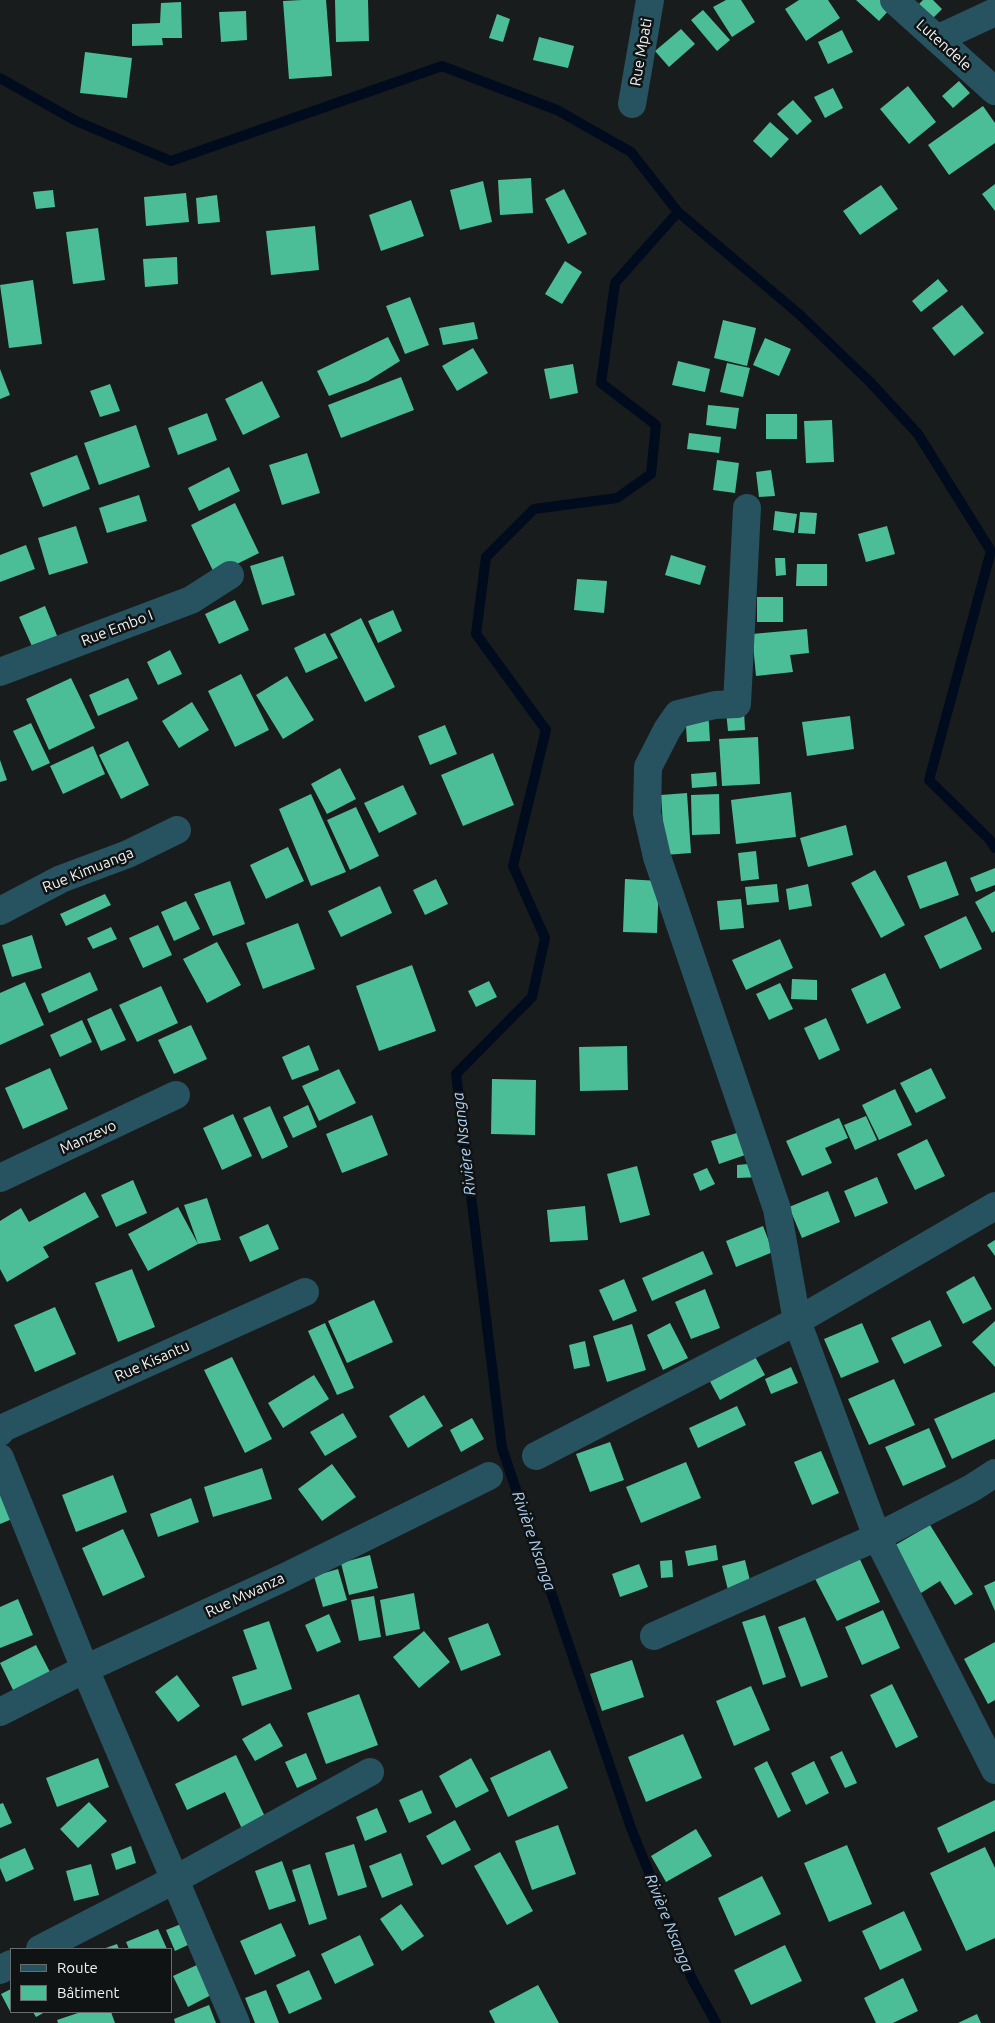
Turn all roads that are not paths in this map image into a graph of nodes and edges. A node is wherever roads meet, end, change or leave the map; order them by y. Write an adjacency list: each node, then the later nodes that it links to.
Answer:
1 (650, 0): 6 (street, Rue Mpati)
2 (894, 0): 4 (street, Lutendele)
3 (995, 12): 4 (street)
4 (937, 39): 5 (street, Lutendele)
5 (995, 91)
6 (632, 104)
7 (747, 508): 16 (street)
8 (230, 575): 9 (street, Rue Embo I)
9 (0, 672)
10 (177, 830): 11 (street, Rue Kimuanga)
11 (0, 911)
12 (176, 1095): 13 (street, Manzevo)
13 (0, 1178)
14 (995, 1206): 16 (street)
15 (305, 1292): 17 (street, Rue Kisantu)
16 (797, 1321): 18 (street); 22 (street)
17 (1, 1427)
18 (536, 1456)
19 (0, 1458): 24 (street)
20 (995, 1473): 22 (street)
21 (489, 1476): 24 (street, Rue Mwanza)
22 (877, 1537): 23 (street); 26 (street)
23 (654, 1636)
24 (85, 1668): 25 (street, Rue Mwanza); 28 (street)
25 (0, 1712)
26 (993, 1759)
27 (370, 1772): 28 (street)
28 (176, 1879): 29 (street); 30 (street)
29 (42, 1948)
30 (236, 2023)

